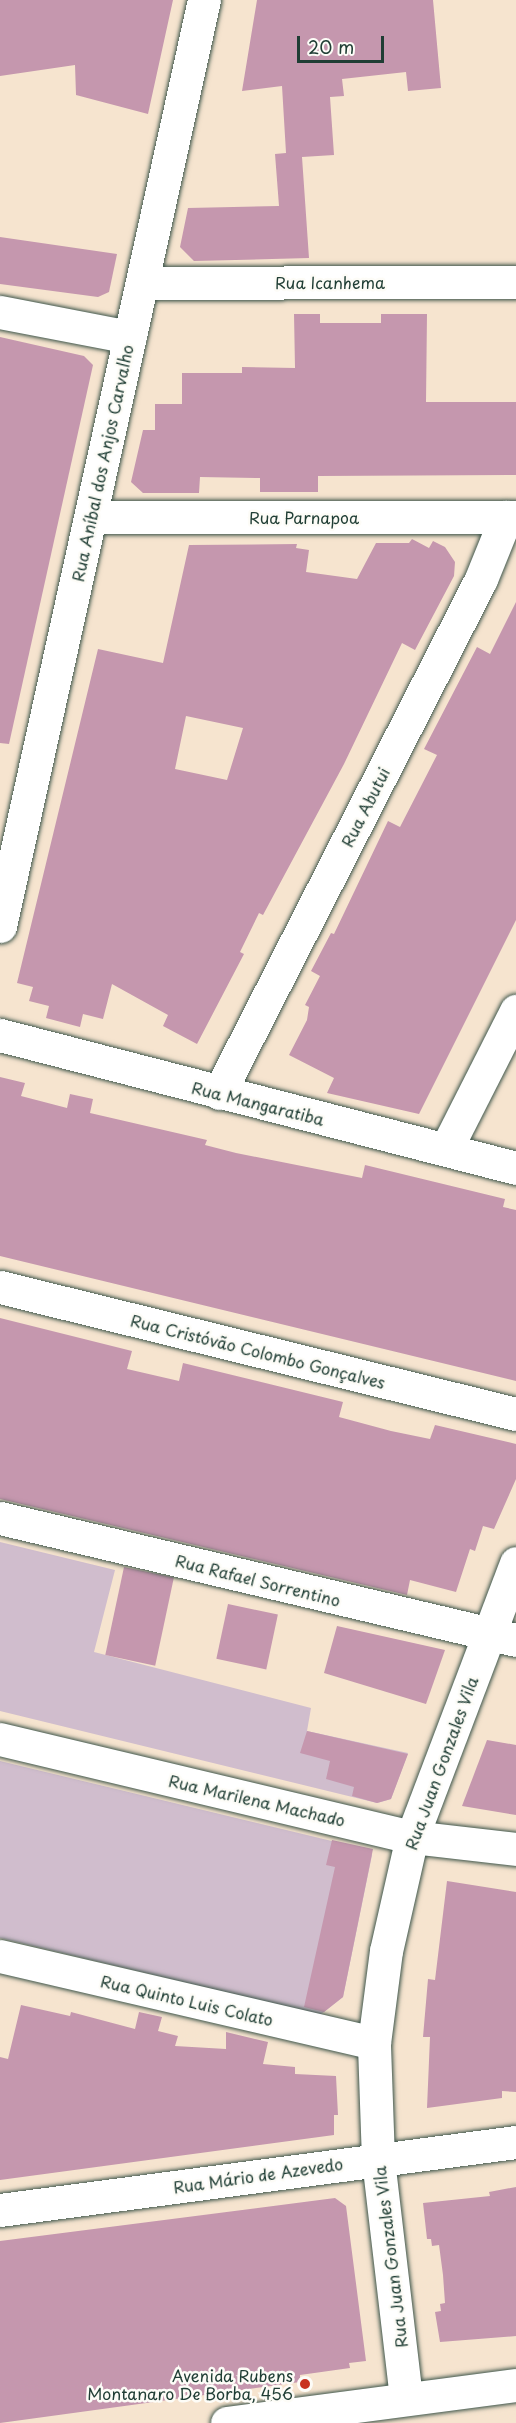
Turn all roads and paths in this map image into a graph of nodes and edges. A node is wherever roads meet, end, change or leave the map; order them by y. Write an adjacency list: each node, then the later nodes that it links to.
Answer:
1 (204, 0): 3 (street, Rua Aníbal dos Anjos Carvalho)
2 (516, 282): 3 (street, Rua Icanhema)
3 (144, 283): 5 (street, Rua Aníbal dos Anjos Carvalho)
4 (0, 312): 5 (street)
5 (130, 337): 6 (street, Rua Aníbal dos Anjos Carvalho)
6 (92, 517): 7 (street, Rua Parnapoa); 8 (street, Rua Aníbal dos Anjos Carvalho)
7 (511, 518): 11 (street, Rua Abutui)
8 (0, 926)
9 (516, 1011): 12 (street)
10 (0, 1035): 11 (street, Rua Mangaratiba)
11 (219, 1093): 12 (street, Rua Mangaratiba)
12 (446, 1149): 13 (street, Rua Mangaratiba)
13 (516, 1168)
14 (0, 1287): 15 (street, Rua Cristóvão Colombo Gonçalves)
15 (516, 1414)
16 (0, 1518): 18 (street, Rua Rafael Sorrentino)
17 (516, 1563): 18 (street, Rua Juan Gonzales Vila)
18 (502, 1638): 20 (street, Rua Juan Gonzales Vila)
19 (0, 1739): 20 (street, Rua Marilena Machado)
20 (412, 1837): 21 (street, Rua Marilena Machado); 23 (street, Rua Juan Gonzales Vila)
21 (516, 1849)
22 (0, 1956): 23 (street, Rua Quinto Luis Colato)
23 (374, 2043): 25 (street, Rua Juan Gonzales Vila)
24 (516, 2142): 25 (street, Rua Mário de Azevedo)
25 (378, 2160): 26 (street, Rua Mário de Azevedo); 28 (street, Rua Juan Gonzales Vila)
26 (0, 2210)
27 (516, 2385): 28 (street)
28 (406, 2398): 29 (street)
29 (309, 2417): 30 (street)
30 (227, 2423)

